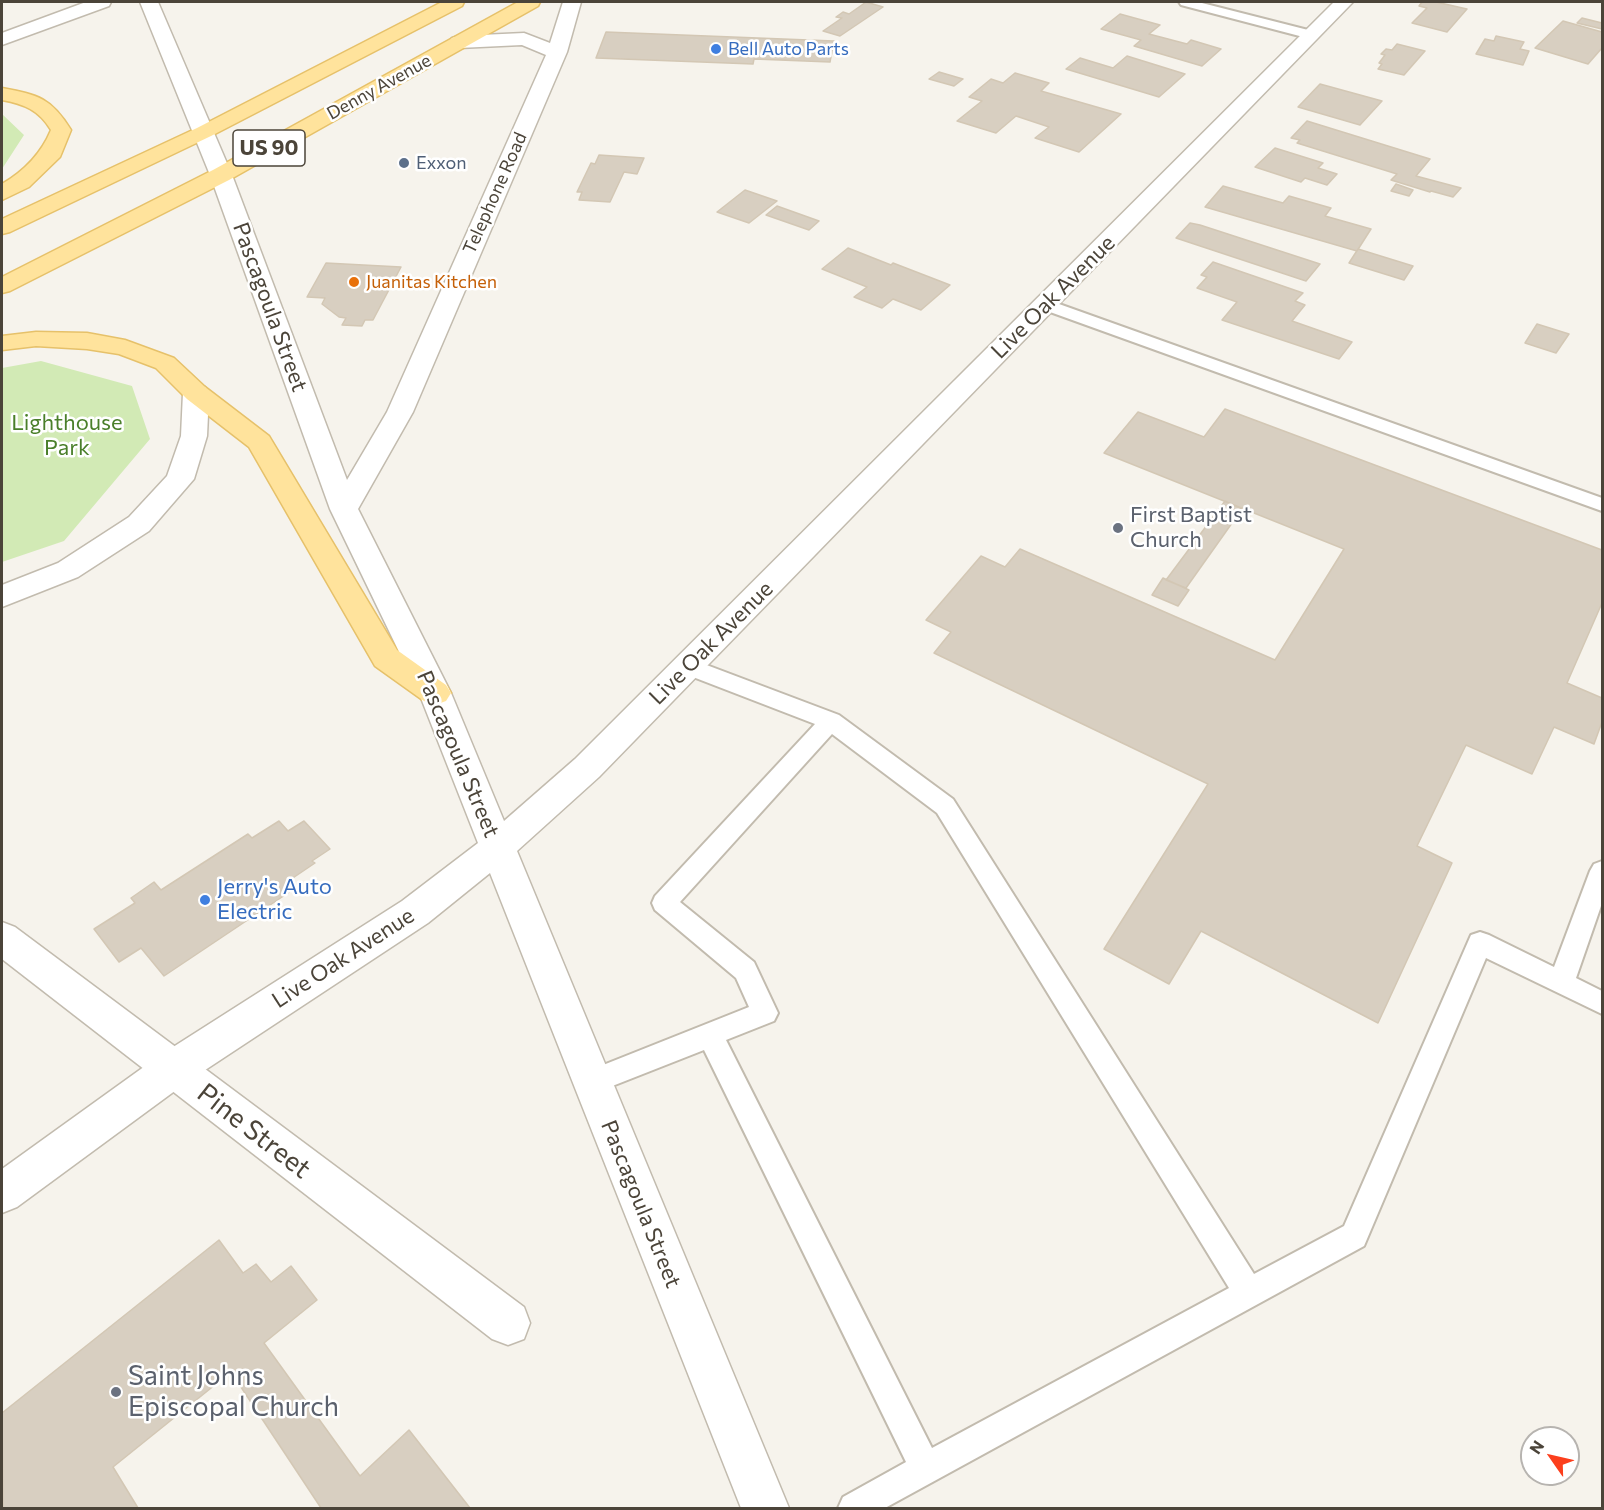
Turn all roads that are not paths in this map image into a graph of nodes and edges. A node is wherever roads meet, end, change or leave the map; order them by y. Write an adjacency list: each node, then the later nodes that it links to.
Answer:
1 (102, 2): 9 (street)
2 (149, 2): 13 (street, Pascagoula Street)
3 (455, 2): 13 (main road, Denny Avenue / US 90)
4 (531, 2): 10 (main road, Denny Avenue / US 90)
5 (572, 2): 11 (street, Telephone Road)
6 (1185, 2): 8 (lane)
7 (1344, 2): 8 (street, Live Oak Avenue)
8 (1311, 35): 18 (street, Live Oak Avenue)
9 (2, 39)
10 (459, 42): 11 (street); 14 (main road, Denny Avenue / US 90)
11 (557, 52): 22 (street, Telephone Road)
12 (2, 94): 15 (main road)
13 (204, 132): 14 (street, Pascagoula Street); 16 (main road, Denny Avenue / US 90)
14 (221, 175): 17 (main road, Denny Avenue / US 90); 22 (street, Pascagoula Street)
15 (2, 193)
16 (2, 226)
17 (2, 286)
18 (1046, 304): 21 (lane); 24 (street, Live Oak Avenue)
19 (2, 343): 20 (main road)
20 (196, 393): 23 (street); 25 (main road)
21 (1602, 505)
22 (344, 509): 25 (street, Pascagoula Street)
23 (2, 597)
24 (688, 666): 26 (lane); 27 (street, Live Oak Avenue)
25 (435, 693): 27 (street, Pascagoula Street)
26 (831, 721): 32 (lane); 36 (lane)
27 (497, 848): 33 (street, Live Oak Avenue); 34 (street, Pascagoula Street)
28 (1602, 872): 30 (lane)
29 (2, 938): 33 (street, Pine Street)
30 (1561, 983): 31 (lane); 36 (lane)
31 (1602, 1003)
32 (710, 1035): 34 (lane); 38 (lane)
33 (173, 1069): 35 (street, Live Oak Avenue); 37 (street, Pine Street)
34 (592, 1082): 39 (street, Pascagoula Street)
35 (2, 1192)
36 (1250, 1293): 38 (lane)
37 (508, 1323)
38 (926, 1469): 40 (lane)
39 (765, 1509)
40 (854, 1509)

